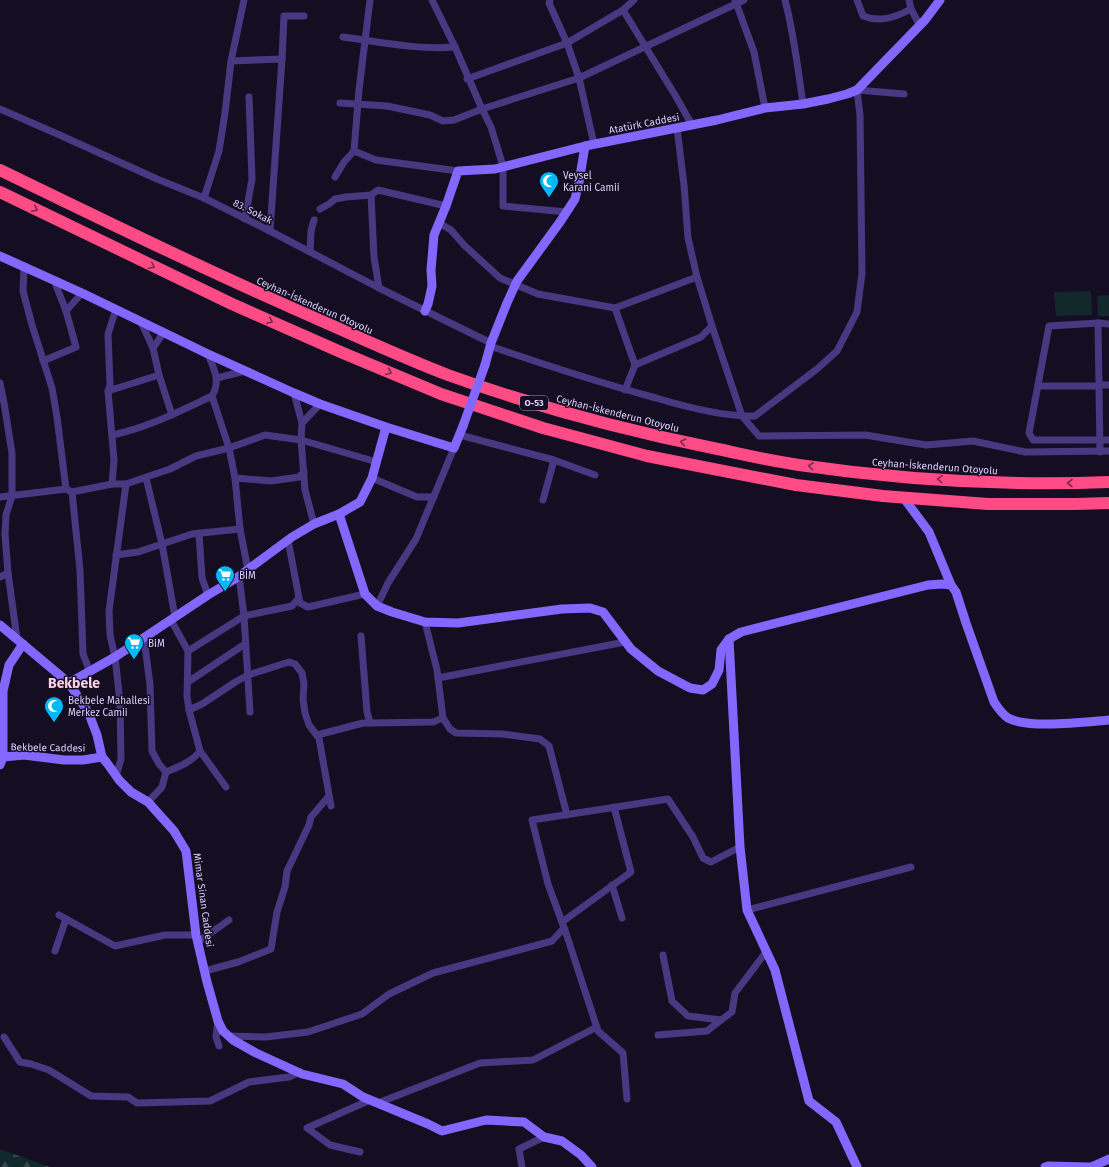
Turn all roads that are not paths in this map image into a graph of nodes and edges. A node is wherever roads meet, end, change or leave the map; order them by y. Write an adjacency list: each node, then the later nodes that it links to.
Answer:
1 (244, 0): 22 (street)
2 (370, 0): 17 (street)
3 (432, 0): 20 (street)
4 (550, 0): 18 (street)
5 (634, 0): 13 (street)
6 (744, 0): 11 (street)
7 (785, 0): 30 (street)
8 (857, 0): 12 (street)
9 (909, 0): 12 (street)
10 (940, 0): 15 (street, Atatürk Caddesi)
11 (736, 2): 19 (street); 31 (street)
12 (911, 9): 15 (street)
13 (623, 10): 18 (street); 19 (street)
14 (304, 16): 21 (street)
15 (920, 26): 25 (street, Atatürk Caddesi)
16 (343, 37): 17 (street)
17 (364, 40): 20 (street); 29 (street)
18 (567, 43): 23 (street); 24 (street)
19 (646, 46): 23 (street); 34 (street)
20 (455, 47): 24 (street)
21 (282, 58): 22 (street); 52 (street)
22 (231, 61): 45 (street)
23 (579, 78): 33 (street); 36 (street)
24 (467, 79): 33 (street)
25 (857, 90): 26 (street); 30 (street, Atatürk Caddesi); 89 (street)
26 (904, 94)
27 (249, 97): 49 (street)
28 (340, 103): 29 (street)
29 (357, 104): 33 (street); 38 (street)
30 (803, 104): 31 (street, Atatürk Caddesi)
31 (765, 108): 34 (street, Atatürk Caddesi)
32 (0, 109): 45 (street, 83. Sokak)
33 (482, 110): 39 (street)
34 (692, 125): 35 (street, Atatürk Caddesi)
35 (676, 128): 36 (street, Atatürk Caddesi); 56 (street)
36 (594, 144): 37 (street, Atatürk Caddesi)
37 (585, 146): 39 (street, Atatürk Caddesi); 48 (street)
38 (354, 151): 41 (street); 42 (street)
39 (502, 166): 41 (street, Atatürk Caddesi); 48 (street)
40 (0, 170): 108 (highway, Ceyhan-İskenderun Otoyolu / O-53, one-way to 40)
41 (458, 171): 46 (street)
42 (335, 177)
43 (0, 192): 115 (highway, O-53, one-way to 115)
44 (371, 195): 46 (street); 47 (street); 59 (street)
45 (204, 198): 49 (street, 83. Sokak)
46 (446, 206): 51 (street)
47 (320, 209)
48 (567, 212): 58 (street)
49 (245, 218): 52 (street, 83. Sokak)
50 (314, 220): 53 (street)
51 (440, 222): 58 (street); 64 (street)
52 (270, 231): 53 (street, 83. Sokak)
53 (310, 252): 59 (street, 83. Sokak)
54 (0, 256): 55 (street)
55 (24, 267): 57 (street); 73 (street)
56 (697, 277): 61 (street); 68 (street)
57 (54, 280): 60 (street); 63 (street)
58 (515, 285): 61 (street); 70 (street)
59 (379, 288): 64 (street, 83. Sokak)
60 (82, 293): 62 (street); 63 (street)
61 (615, 308): 74 (street)
62 (116, 309): 65 (street); 83 (street)
63 (66, 311): 73 (street)
64 (425, 311): 70 (street, 83. Sokak)
65 (142, 322): 69 (street); 71 (street)
66 (1098, 323): 67 (street); 80 (street); 81 (street)
67 (1109, 324)
68 (712, 326): 74 (street); 89 (street)
69 (164, 332): 71 (street); 72 (street)
70 (491, 345): 82 (street, 83. Sokak); 92 (street, bridge)
71 (153, 348): 76 (street)
72 (208, 354): 75 (street); 77 (street)
73 (43, 361): 111 (street)
74 (635, 365): 82 (street)
75 (245, 371): 77 (street); 84 (street)
76 (159, 375): 83 (street); 88 (street)
77 (217, 378): 85 (street)
78 (0, 383): 87 (street)
79 (1109, 385): 81 (street)
80 (1038, 386): 81 (street); 95 (street)
81 (1099, 386): 95 (street)
82 (625, 390): 89 (street, 83. Sokak)
83 (108, 391): 93 (street)
84 (294, 393): 86 (street); 90 (street)
85 (212, 396): 88 (street); 97 (street)
86 (320, 404): 90 (street); 91 (street)
87 (2, 405): 112 (street)
88 (172, 414): 93 (street)
89 (742, 416): 100 (street)
90 (302, 423): 94 (street)
91 (386, 427): 98 (street); 102 (street)
92 (461, 430): 98 (street); 101 (street)
93 (112, 435): 109 (street)
94 (301, 440): 97 (street); 102 (street); 103 (street)
95 (1100, 440): 96 (street); 100 (street)
96 (1109, 440)
97 (229, 448): 105 (street); 106 (street)
98 (454, 448): 114 (street)
99 (1109, 451): 100 (street)
100 (1100, 452)
101 (554, 460): 104 (street); 116 (street)
102 (377, 462): 107 (street)
103 (304, 472): 106 (street); 119 (street)
104 (595, 475)
105 (146, 478): 110 (street); 124 (street)
106 (236, 478): 120 (street)
107 (372, 478): 114 (street); 118 (street)
108 (1109, 482)
109 (112, 484): 110 (street); 111 (street)
110 (126, 484): 125 (street)
111 (69, 490): 112 (street); 147 (street)
112 (12, 496): 113 (street); 122 (street)
113 (0, 497)
114 (434, 497): 134 (street)
115 (904, 497): 117 (highway, O-53); 130 (street)
116 (543, 500)
117 (1109, 503)
118 (339, 514): 119 (street); 131 (street)
119 (314, 524): 123 (street)
120 (240, 529): 121 (street); 126 (street)
121 (199, 533): 124 (street); 132 (street)
122 (2, 535): 127 (street)
123 (288, 540): 126 (street); 133 (street)
124 (162, 544): 125 (street); 136 (street)
125 (116, 555): 146 (street)
126 (248, 570): 128 (street)
127 (8, 573): 129 (street); 142 (street)
128 (239, 576): 132 (street); 135 (street)
129 (0, 578)
130 (951, 585): 141 (street); 156 (street)
131 (366, 594): 133 (street); 134 (street)
132 (208, 595): 136 (street)
133 (298, 600): 135 (street)
134 (377, 606): 137 (street)
135 (244, 616): 144 (street); 145 (street)
136 (173, 619): 140 (street); 145 (street)
137 (425, 622): 143 (street); 149 (street)
138 (0, 625): 142 (street, Mimar Sinan Caddesi)
139 (361, 636): 157 (street)
140 (144, 638): 146 (street); 162 (street)
141 (729, 639): 143 (street); 170 (street)
142 (20, 642): 151 (street, Mimar Sinan Caddesi); 154 (street)
143 (625, 642): 149 (street)
144 (245, 644): 148 (street); 150 (street)
145 (188, 650): 150 (street)
146 (116, 657): 147 (street); 163 (street)
147 (90, 672): 151 (street)
148 (248, 675): 152 (street); 153 (street); 158 (street)
149 (438, 678): 155 (street)
150 (188, 682): 152 (street)
151 (69, 684): 160 (street, Mimar Sinan Caddesi)
152 (189, 710): 159 (street)
153 (250, 712)
154 (1, 716): 161 (street)
155 (443, 718): 157 (street); 169 (street)
156 (1109, 720)
157 (370, 723): 158 (street)
158 (316, 735): 165 (street)
159 (200, 751): 162 (street); 164 (street)
160 (102, 757): 161 (street, Bekbele Caddesi); 163 (street, Mimar Sinan Caddesi)
161 (1, 761)
162 (166, 772): 166 (street)
163 (116, 776): 166 (street, Mimar Sinan Caddesi)
164 (226, 787)
165 (329, 796): 167 (street); 183 (street)
166 (148, 802): 179 (street, Mimar Sinan Caddesi)
167 (331, 806)
168 (614, 807): 169 (street); 170 (street); 172 (street)
169 (567, 815): 178 (street)
170 (740, 847): 173 (street)
171 (910, 867): 173 (street)
172 (612, 885): 175 (street); 178 (street)
173 (747, 910): 181 (street)
174 (59, 915): 176 (street)
175 (622, 918)
176 (66, 919): 179 (street); 180 (street)
177 (229, 920): 179 (street)
178 (563, 925): 186 (street); 188 (street)
179 (197, 938): 183 (street, Mimar Sinan Caddesi)
180 (55, 950)
181 (766, 952): 184 (street); 199 (street)
182 (664, 954): 184 (street)
183 (204, 972): 185 (street, Mimar Sinan Caddesi)
184 (721, 1020): 187 (street)
185 (218, 1021): 188 (street, Mimar Sinan Caddesi); 190 (street)
186 (597, 1028): 192 (street); 193 (street)
187 (658, 1035)
188 (229, 1036): 191 (street, Mimar Sinan Caddesi)
189 (4, 1037): 191 (street)
190 (219, 1046)
191 (300, 1072): 193 (street, Mimar Sinan Caddesi)
192 (626, 1099)
193 (374, 1102): 194 (street, Mimar Sinan Caddesi); 195 (street)
194 (544, 1137): 197 (street); 198 (street, Mimar Sinan Caddesi)
195 (360, 1152)
196 (1109, 1159): 201 (street)
197 (522, 1167)
198 (592, 1167)
199 (857, 1167)
200 (1045, 1167): 201 (street)
201 (1090, 1167)

